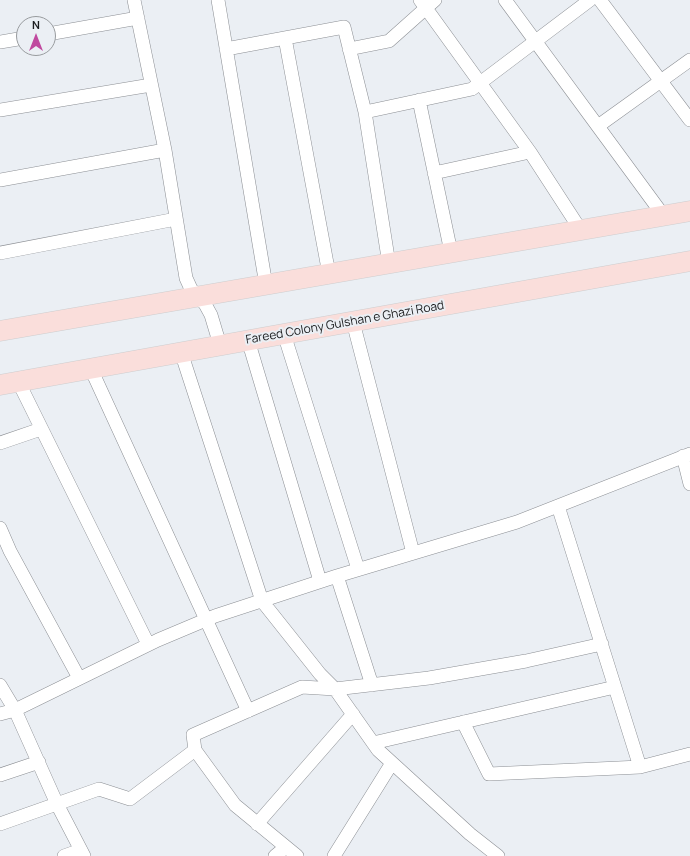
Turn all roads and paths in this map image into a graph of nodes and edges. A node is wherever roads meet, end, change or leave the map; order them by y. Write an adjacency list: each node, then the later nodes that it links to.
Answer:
1 (134, 0): 7 (street)
2 (218, 0): 13 (street)
3 (505, 0): 11 (street)
4 (590, 0): 11 (street)
5 (600, 0): 16 (street)
6 (427, 2): 14 (street); 17 (street)
7 (138, 18): 8 (street); 18 (street)
8 (56, 33)
9 (285, 38): 13 (street); 14 (street); 36 (street)
10 (16, 39): 12 (street)
11 (535, 41): 17 (street); 23 (street)
12 (0, 42)
13 (226, 49): 37 (street)
14 (349, 49): 21 (street)
15 (690, 60): 16 (street)
16 (660, 81): 22 (street); 23 (street)
17 (480, 83): 19 (street); 25 (street)
18 (151, 84): 20 (street); 24 (street)
19 (420, 100): 21 (street); 26 (street)
20 (0, 110)
21 (365, 112): 35 (street)
22 (690, 120)
23 (598, 126): 29 (street)
24 (165, 150): 27 (street); 30 (street)
25 (530, 152): 26 (street); 31 (street)
26 (434, 172): 32 (street)
27 (0, 180)
28 (690, 211): 29 (main road)
29 (663, 215): 31 (main road)
30 (176, 219): 33 (street); 38 (street)
31 (580, 229): 32 (main road)
32 (451, 252): 35 (main road)
33 (0, 253)
34 (690, 261): 39 (main road, Fareed Colony Gulshan e Ghazi Road)
35 (389, 264): 36 (main road)
36 (329, 274): 37 (main road)
37 (266, 285): 38 (main road)
38 (198, 296): 40 (main road); 43 (street)
39 (353, 322): 41 (main road, Fareed Colony Gulshan e Ghazi Road); 53 (street)
40 (0, 331)
41 (284, 334): 42 (main road, Fareed Colony Gulshan e Ghazi Road); 54 (street)
42 (248, 340): 43 (main road, Fareed Colony Gulshan e Ghazi Road); 56 (street)
43 (220, 345): 44 (main road, Fareed Colony Gulshan e Ghazi Road)
44 (181, 352): 45 (main road, Fareed Colony Gulshan e Ghazi Road); 57 (street)
45 (91, 369): 46 (main road, Fareed Colony Gulshan e Ghazi Road); 58 (street)
46 (9, 383): 47 (street)
47 (42, 429): 48 (street); 59 (street)
48 (0, 443)
49 (686, 455): 50 (street); 51 (street)
50 (690, 484)
51 (558, 506): 53 (street); 60 (street)
52 (0, 528): 61 (street)
53 (413, 553): 54 (street)
54 (358, 569): 55 (street)
55 (337, 576): 56 (street); 63 (street)
56 (320, 581): 57 (street)
57 (262, 601): 58 (street); 65 (street)
58 (207, 620): 59 (street); 67 (street)
59 (148, 644): 61 (street)
60 (602, 644): 63 (street); 64 (street)
61 (79, 678): 66 (street)
62 (0, 685): 66 (street)
63 (372, 685): 65 (street)
64 (615, 687): 70 (street); 76 (street)
65 (335, 690): 67 (street); 69 (street)
66 (15, 710): 68 (street); 74 (street)
67 (248, 711): 72 (street)
68 (0, 714)
69 (353, 714): 71 (street); 80 (street)
70 (463, 722): 71 (street); 76 (street)
71 (373, 743): 75 (street)
72 (195, 750): 78 (street); 80 (street)
73 (690, 754): 76 (street)
74 (39, 762): 77 (street); 78 (street)
75 (392, 763): 86 (street); 87 (street)
76 (640, 767)
77 (0, 775)
78 (57, 804): 79 (street); 82 (street)
79 (0, 824)
80 (257, 824): 81 (street)
81 (286, 847): 84 (street); 85 (street)
82 (82, 853): 83 (street)
83 (64, 856)
84 (275, 856)
85 (296, 856)
86 (334, 856)
87 (498, 856)

